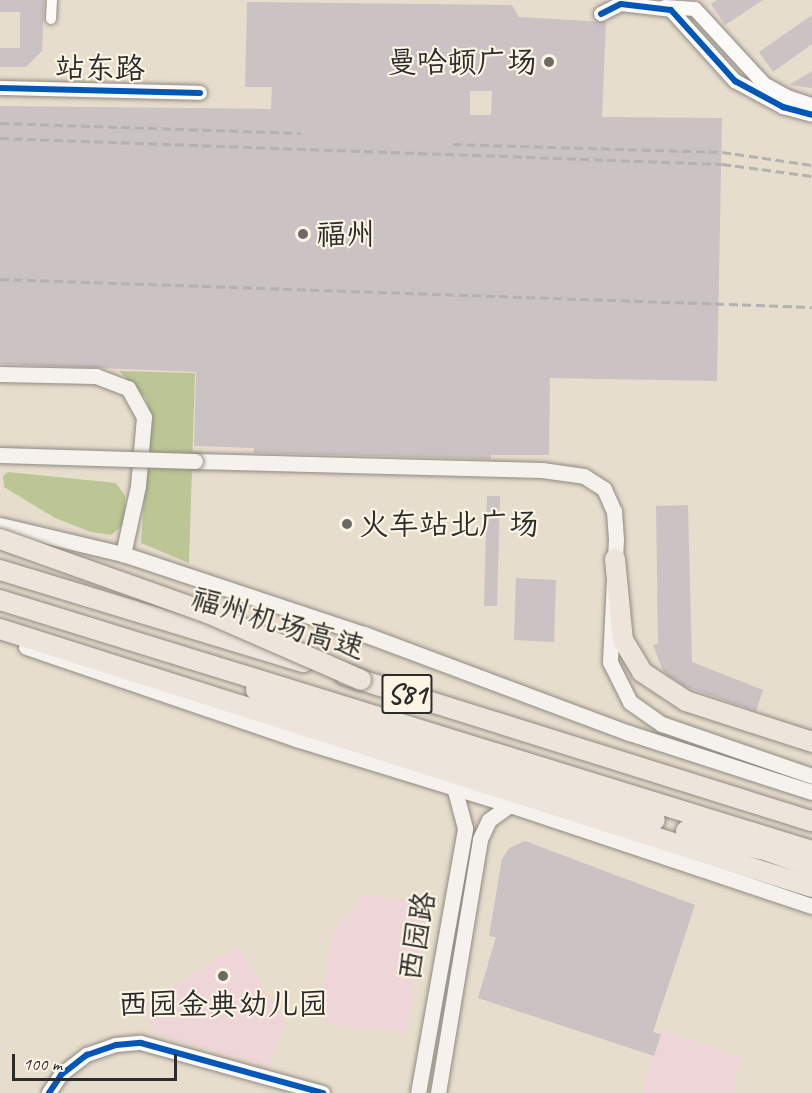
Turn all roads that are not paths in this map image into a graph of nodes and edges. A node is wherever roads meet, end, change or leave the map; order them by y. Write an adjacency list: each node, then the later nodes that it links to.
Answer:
1 (52, 0): 4 (street)
2 (651, 7): 3 (street); 7 (street); 8 (street)
3 (601, 14)
4 (51, 19)
5 (0, 88): 6 (street, 站东路)
6 (200, 93)
7 (812, 105)
8 (812, 115)
9 (0, 374): 13 (main road)
10 (0, 455): 14 (main road, bridge)
11 (0, 525): 13 (main road)
12 (0, 540): 13 (main road); 20 (highway, bridge)
13 (123, 554): 24 (main road)
14 (615, 559): 21 (highway); 22 (main road)
15 (0, 570): 20 (highway, 福州机场高速 / S81, bridge)
16 (0, 600): 18 (highway, 福州机场高速 / S81)
17 (0, 629): 29 (highway)
18 (125, 637): 27 (highway, 福州机场高速 / S81); 28 (highway)
19 (0, 638): 23 (main road)
20 (361, 680): 26 (highway, 福州机场高速 / S81)
21 (812, 742)
22 (812, 776)
23 (455, 790): 25 (main road); 33 (main road, 西园路)
24 (812, 792)
25 (510, 805): 30 (main road); 34 (main road, 西园路)
26 (812, 821)
27 (812, 852)
28 (812, 867)
29 (812, 887)
30 (812, 906)
31 (49, 1093): 32 (street)
32 (323, 1093)
33 (418, 1093)
34 (438, 1093)

